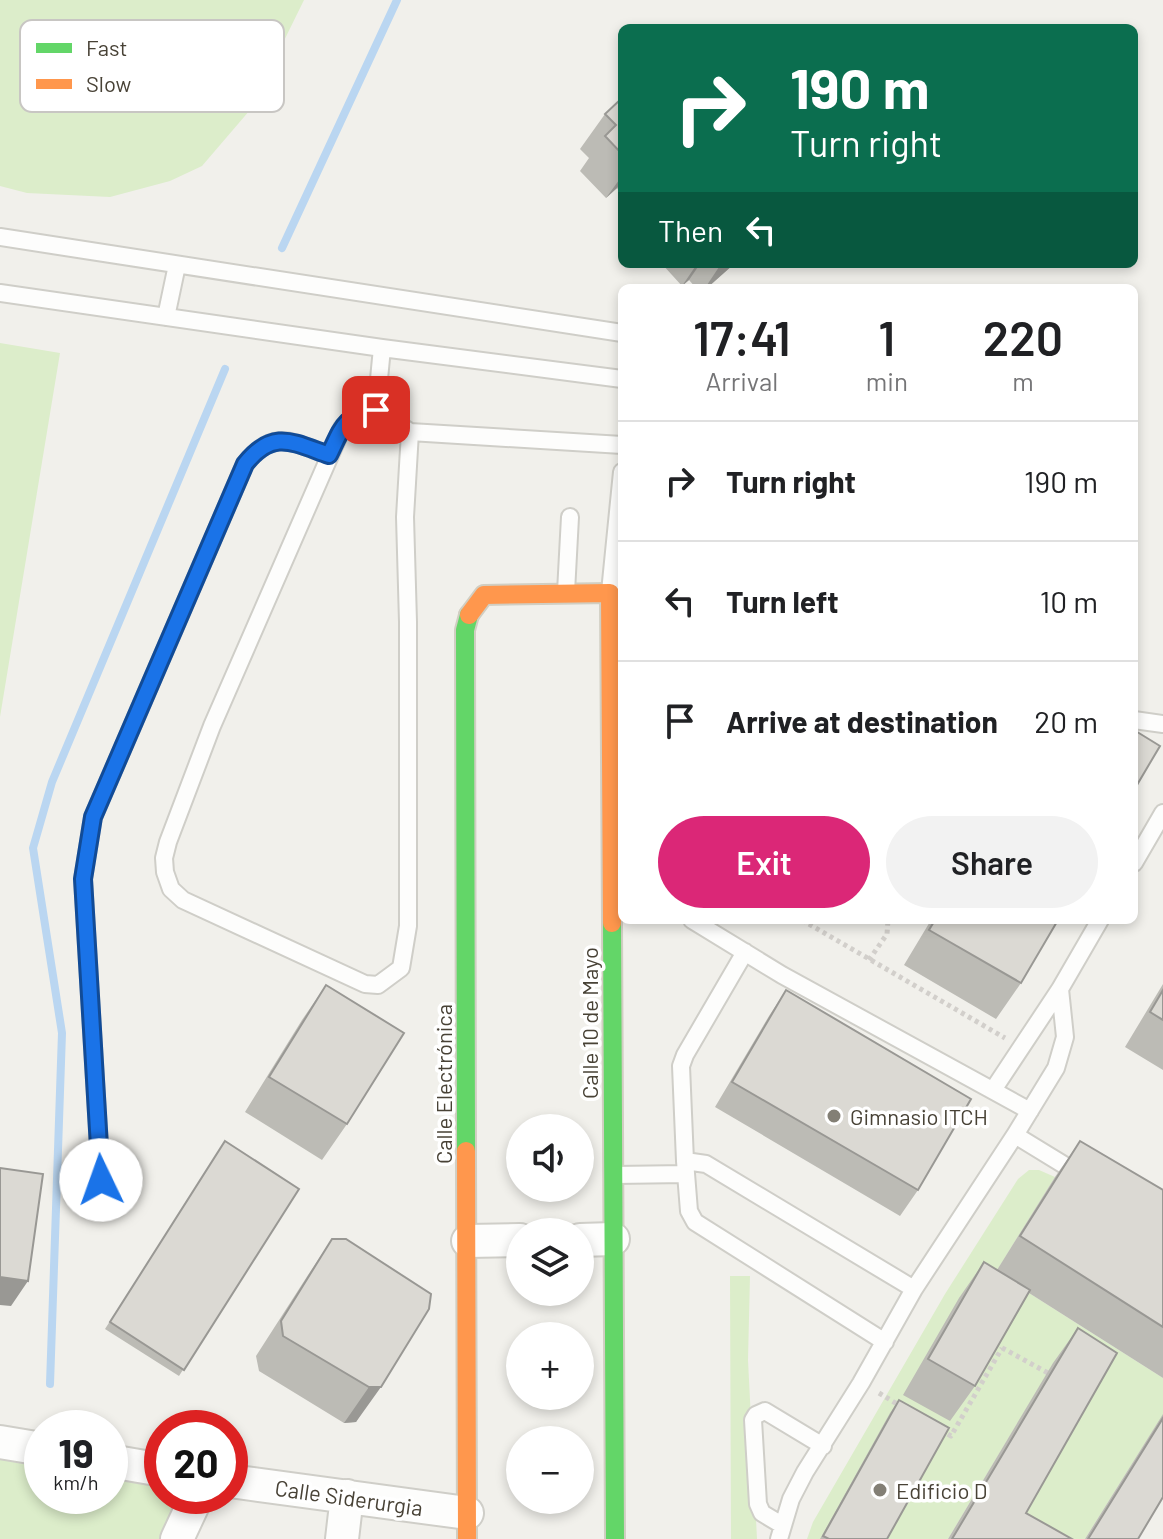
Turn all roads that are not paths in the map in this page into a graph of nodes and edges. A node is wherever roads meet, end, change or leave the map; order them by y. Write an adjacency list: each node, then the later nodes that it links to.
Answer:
1 (0, 237): 2 (lane)
2 (177, 265): 4 (lane); 5 (lane)
3 (0, 293): 4 (lane)
4 (166, 317): 6 (lane)
5 (618, 332)
6 (382, 348): 7 (lane); 8 (lane)
7 (618, 378)
8 (376, 410): 9 (lane); 11 (lane)
9 (410, 432): 10 (lane); 11 (lane)
10 (618, 445)
11 (329, 455): 30 (lane)
12 (618, 512): 14 (lane)
13 (570, 517): 15 (lane)
14 (610, 593): 15 (street); 20 (street, Calle 10 de Mayo)
15 (566, 594): 35 (street, Calle Electrónica)
16 (1138, 721): 17 (lane)
17 (1163, 724)
18 (1163, 813): 19 (lane)
19 (1138, 856)
20 (617, 910): 29 (street, Calle 10 de Mayo)
21 (699, 924): 23 (lane)
22 (1098, 924): 24 (lane)
23 (745, 952): 25 (lane); 28 (lane)
24 (1060, 989): 25 (lane); 26 (lane)
25 (993, 1090): 26 (lane)
26 (1030, 1111): 27 (lane)
27 (1015, 1135): 31 (lane); 36 (lane)
28 (686, 1167): 29 (lane); 36 (lane); 37 (lane)
29 (613, 1175): 32 (street, Calle 10 de Mayo)
30 (101, 1180)
31 (1097, 1185)
32 (613, 1239): 34 (street); 48 (street, Calle 10 de Mayo)
33 (506, 1240): 35 (street)
34 (594, 1240)
35 (468, 1241): 44 (street, Calle Electrónica)
36 (914, 1289): 37 (lane)
37 (885, 1342): 40 (lane)
38 (0, 1442): 39 (street)
39 (24, 1446)
40 (823, 1446): 45 (lane); 45 (lane)
41 (248, 1483): 42 (street, Calle Siderurgia)
42 (347, 1496): 44 (street, Calle Siderurgia); 47 (street)
43 (189, 1514): 46 (street)
44 (467, 1526)
45 (781, 1532)
46 (177, 1539)
47 (342, 1539)
48 (615, 1539)

